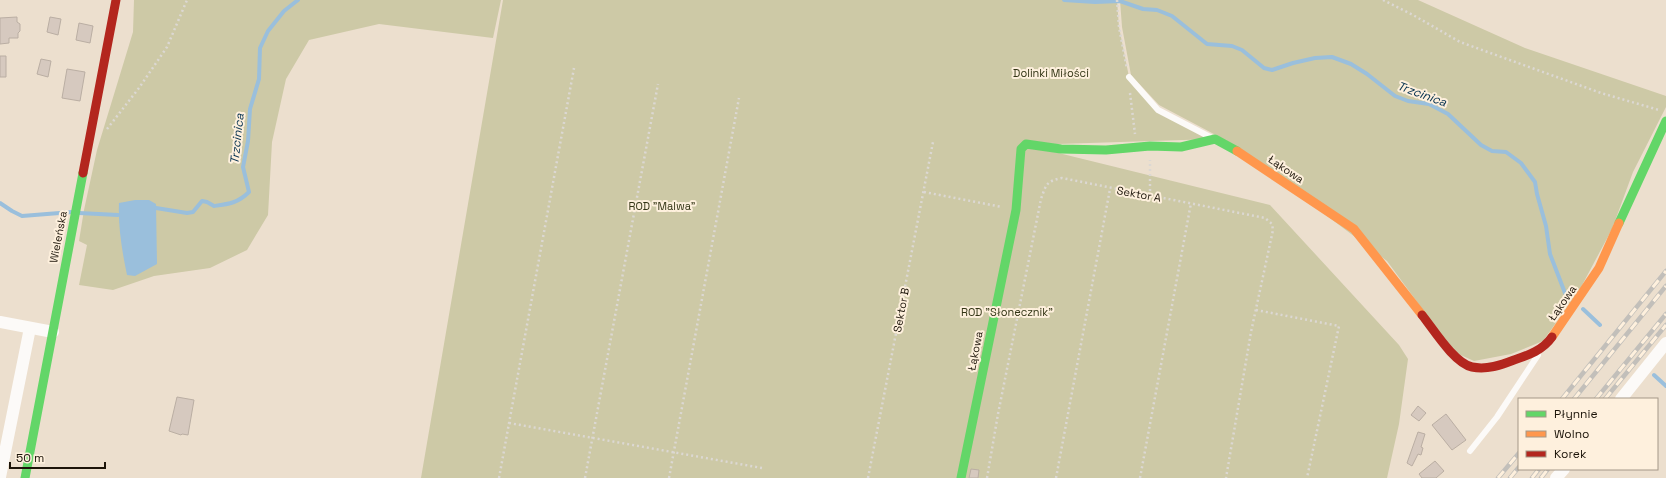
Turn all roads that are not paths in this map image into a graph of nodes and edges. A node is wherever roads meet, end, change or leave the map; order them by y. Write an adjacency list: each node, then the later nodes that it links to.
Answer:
1 (116, 0): 7 (street, Wieleńska)
2 (1129, 77): 4 (lane)
3 (1666, 121): 9 (street, Łąkowa)
4 (1215, 139): 9 (street, Łąkowa); 15 (street, Łąkowa)
5 (0, 322): 6 (street)
6 (30, 328): 7 (street); 13 (street)
7 (52, 332): 14 (street, Wieleńska)
8 (1666, 343): 10 (street)
9 (1538, 351): 11 (lane)
10 (1622, 398)
11 (1470, 451)
12 (1563, 470): 16 (street)
13 (0, 477)
14 (25, 478)
15 (961, 478)
16 (1556, 478)

